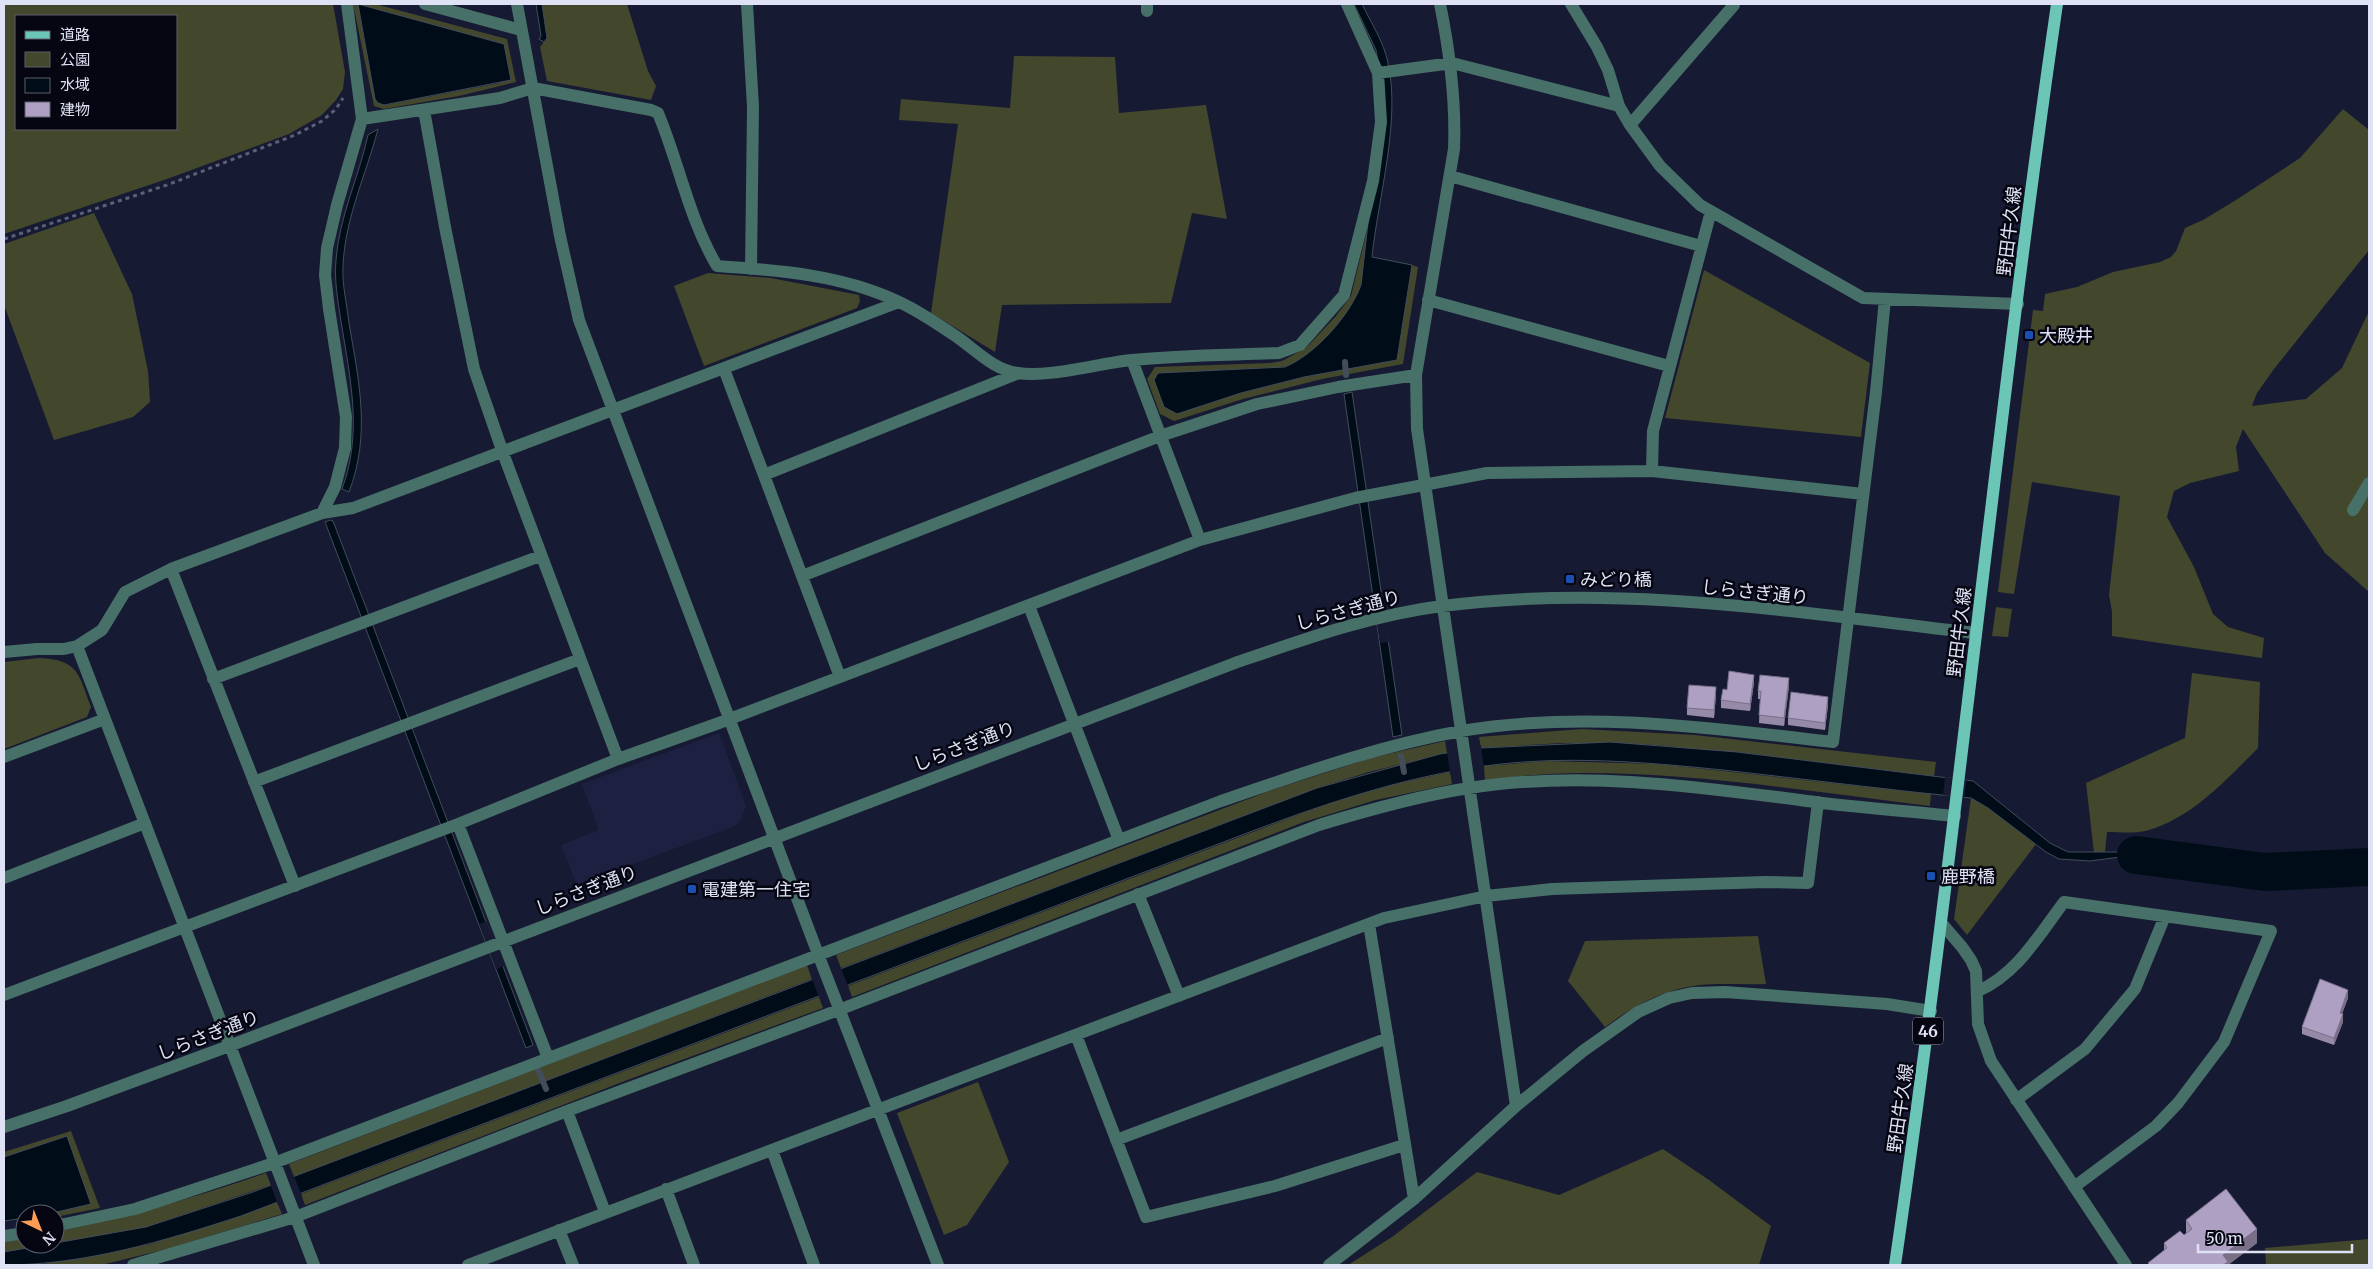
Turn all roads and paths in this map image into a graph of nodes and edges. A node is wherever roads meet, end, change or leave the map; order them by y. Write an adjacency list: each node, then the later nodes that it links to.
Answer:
1 (347, 4): 17 (street)
2 (425, 4): 10 (street)
3 (517, 4): 10 (street)
4 (747, 4): 23 (street)
5 (1347, 4): 12 (street)
6 (1440, 4): 11 (street)
7 (1571, 4): 15 (street)
8 (1734, 4): 18 (street)
9 (2057, 4): 27 (main road, 野田牛久線 / 46)
10 (520, 30): 13 (street)
11 (1452, 63): 12 (street); 15 (street); 19 (street)
12 (1378, 73): 28 (street)
13 (533, 88): 16 (street); 23 (street); 33 (street)
14 (346, 92): 21 (path)
15 (1619, 106): 18 (street)
16 (424, 110): 17 (street); 35 (street)
17 (362, 119): 42 (street)
18 (1630, 125): 20 (street)
19 (1450, 176): 22 (street); 25 (street)
20 (1711, 212): 22 (street); 24 (street)
21 (4, 239)
22 (1701, 246): 29 (street)
23 (751, 268): 26 (street)
24 (1885, 299): 27 (street); 40 (street)
25 (1428, 300): 29 (street); 32 (street)
26 (899, 302): 30 (street); 31 (street)
27 (2018, 304): 50 (main road, 野田牛久線 / 46)
28 (1132, 360): 31 (street); 34 (street)
29 (1669, 366): 36 (street)
30 (724, 369): 33 (street); 37 (street)
31 (1019, 374): 37 (street)
32 (1416, 375): 34 (street); 39 (street)
33 (612, 411): 35 (street); 57 (street)
34 (1160, 436): 43 (street); 46 (street)
35 (502, 453): 42 (street); 44 (street)
36 (1652, 471): 39 (street); 40 (street)
37 (764, 475): 46 (street)
38 (2369, 483): 41 (street)
39 (1424, 485): 43 (street); 48 (street)
40 (1863, 494): 49 (street)
41 (2353, 510)
42 (322, 513): 45 (street)
43 (1200, 540): 47 (street)
44 (540, 556): 53 (street); 55 (street)
45 (170, 569): 51 (street); 55 (street)
46 (802, 576): 54 (street)
47 (1029, 606): 54 (street); 58 (street)
48 (1442, 606): 49 (street, しらさぎ通り); 58 (street, しらさぎ通り); 59 (street)
49 (1848, 619): 50 (street, しらさぎ通り); 59 (street)
50 (1976, 634): 65 (main road, 野田牛久線 / 46)
51 (77, 646): 52 (street); 56 (street)
52 (4, 652)
53 (580, 659): 61 (street); 62 (street)
54 (840, 677): 57 (street)
55 (214, 679): 62 (street)
56 (105, 719): 60 (street); 66 (street)
57 (730, 719): 61 (street); 68 (street)
58 (1074, 722): 68 (street, しらさぎ通り); 69 (street)
59 (1462, 735): 63 (street); 69 (street)
60 (4, 757)
61 (618, 759): 67 (street)
62 (254, 782): 71 (street)
63 (1469, 785): 64 (street); 72 (street); 73 (street)
64 (1818, 802): 65 (street); 73 (street)
65 (1954, 816): 76 (main road, 野田牛久線 / 46)
66 (145, 823): 70 (street); 77 (street)
67 (458, 824): 71 (street); 78 (street)
68 (774, 836): 78 (street, しらさぎ通り); 79 (street)
69 (1119, 840): 79 (street)
70 (4, 878)
71 (295, 886): 77 (street)
72 (1138, 894): 82 (street); 83 (street)
73 (1486, 896): 75 (street); 90 (street)
74 (2165, 916): 80 (street); 89 (street); 98 (street)
75 (1369, 924): 82 (street); 86 (street)
76 (1943, 925): 80 (street); 84 (main road, 野田牛久線 / 46)
77 (184, 927): 81 (street); 87 (street)
78 (503, 941): 87 (street, しらさぎ通り); 88 (street)
79 (818, 954): 83 (street); 88 (street)
80 (1978, 991): 89 (street)
81 (4, 995)
82 (1179, 996): 85 (street)
83 (841, 1009): 91 (street); 92 (street)
84 (1931, 1011): 90 (street); 113 (main road, 野田牛久線 / 46)
85 (1076, 1036): 91 (street); 94 (street)
86 (1388, 1038): 94 (street); 95 (street)
87 (229, 1046): 93 (street, しらさぎ通り); 97 (street)
88 (548, 1058): 97 (street)
89 (2016, 1100): 98 (street)
90 (1516, 1106): 100 (street)
91 (878, 1110): 96 (street); 111 (street)
92 (567, 1111): 101 (street); 102 (street)
93 (4, 1127)
94 (1116, 1140): 95 (street)
95 (1404, 1145): 100 (street)
96 (772, 1150): 99 (street); 110 (street)
97 (274, 1163): 102 (street); 103 (street)
98 (2074, 1187): 114 (street)
99 (666, 1189): 101 (street); 109 (street)
100 (1414, 1199): 112 (street)
101 (605, 1212): 104 (street)
102 (296, 1217): 105 (street); 106 (street)
103 (65, 1224)
104 (559, 1230): 107 (street); 108 (street)
105 (133, 1265)
106 (314, 1265)
107 (468, 1265)
108 (573, 1265)
109 (694, 1265)
110 (814, 1265)
111 (938, 1265)
112 (1329, 1265)
113 (1896, 1265)
114 (2126, 1265)

